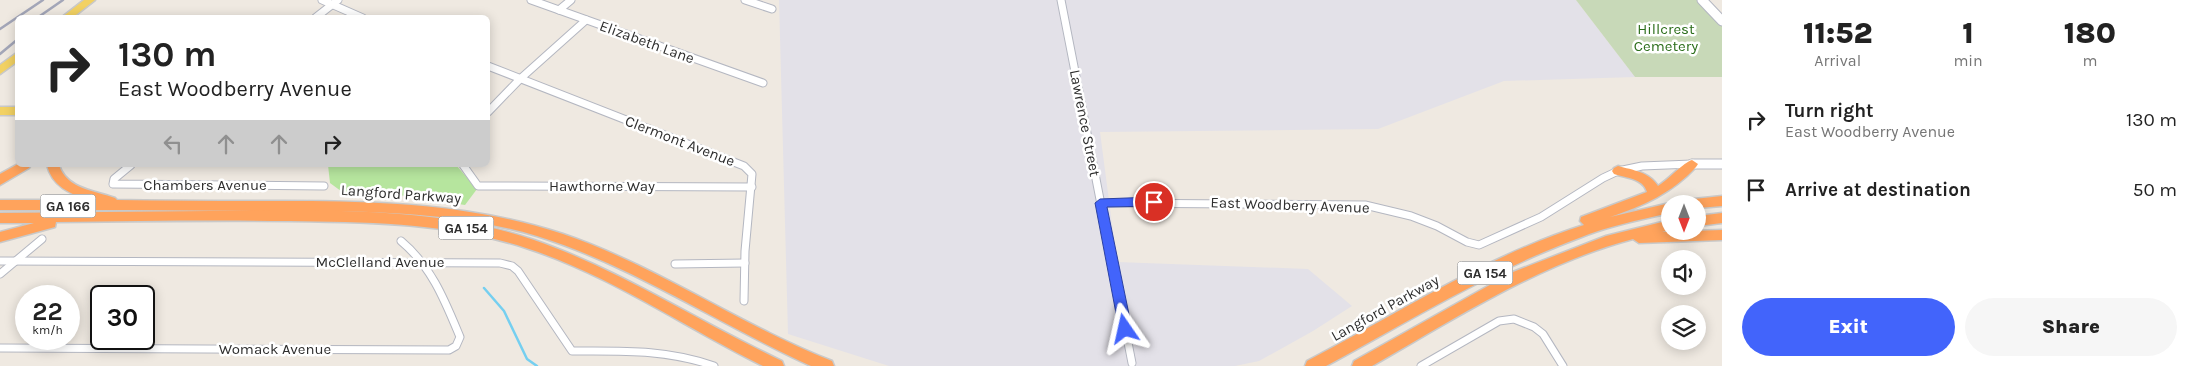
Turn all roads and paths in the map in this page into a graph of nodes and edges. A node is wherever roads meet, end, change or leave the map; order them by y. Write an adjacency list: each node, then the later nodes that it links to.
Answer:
1 (90, 0): 12 (main road)
2 (322, 0): 9 (street)
3 (338, 0): 9 (street)
4 (531, 0): 11 (street, Elizabeth Lane)
5 (571, 0): 11 (street)
6 (745, 0): 10 (street)
7 (1060, 0): 35 (street, Lawrence Street)
8 (1702, 0): 16 (street)
9 (332, 4): 13 (street); 14 (street)
10 (772, 9)
11 (559, 10): 15 (street, Elizabeth Lane)
12 (69, 15)
13 (319, 15)
14 (356, 15)
15 (586, 20): 20 (street); 21 (street, Elizabeth Lane)
16 (1722, 21)
17 (15, 58): 19 (main road)
18 (490, 67): 20 (street, Clermont Avenue)
19 (0, 71)
20 (520, 79): 22 (street); 32 (street, Clermont Avenue)
21 (763, 83)
22 (490, 110)
23 (1692, 164): 24 (street, East Woodberry Avenue); 29 (street, East Woodberry Avenue); 33 (highway)
24 (1722, 164)
25 (22, 167): 30 (highway)
26 (54, 167): 38 (highway, GA 154)
27 (129, 167): 31 (street, Chambers Avenue)
28 (464, 167): 32 (street, Hawthorne Way)
29 (1618, 171): 33 (highway); 35 (street, East Woodberry Avenue)
30 (0, 180)
31 (324, 186)
32 (752, 187): 54 (street, Clermont Avenue)
33 (1654, 194): 50 (highway)
34 (1722, 201): 36 (highway)
35 (1100, 203): 59 (street, Lawrence Street)
36 (1706, 203)
37 (0, 205): 38 (highway, Langford Parkway / GA 166)
38 (136, 206): 62 (highway, Langford Parkway / GA 154)
39 (1661, 209): 50 (highway, Langford Parkway / GA 154)
40 (125, 216): 41 (highway, Langford Parkway / GA 166); 46 (highway); 61 (highway, Langford Parkway / GA 154)
41 (0, 218)
42 (1722, 218): 43 (highway)
43 (1706, 220)
44 (1661, 227): 48 (highway, GA 154)
45 (1722, 235): 48 (highway)
46 (0, 237)
47 (42, 239): 52 (street)
48 (1611, 240): 64 (highway, GA 154)
49 (401, 241): 53 (street)
50 (1532, 249): 63 (highway, Langford Parkway / GA 154)
51 (0, 261): 52 (street, McClelland Avenue)
52 (16, 261): 53 (street, McClelland Avenue); 56 (street)
53 (424, 262): 58 (street, Womack Avenue); 60 (street, McClelland Avenue)
54 (745, 263): 55 (street); 57 (street, Clermont Avenue)
55 (675, 264)
56 (0, 274)
57 (744, 301)
58 (0, 348)
59 (1132, 363)
60 (714, 366)
61 (777, 366)
62 (828, 366)
63 (1312, 366)
64 (1359, 366)
65 (1421, 366): 66 (street)
66 (1564, 366)

